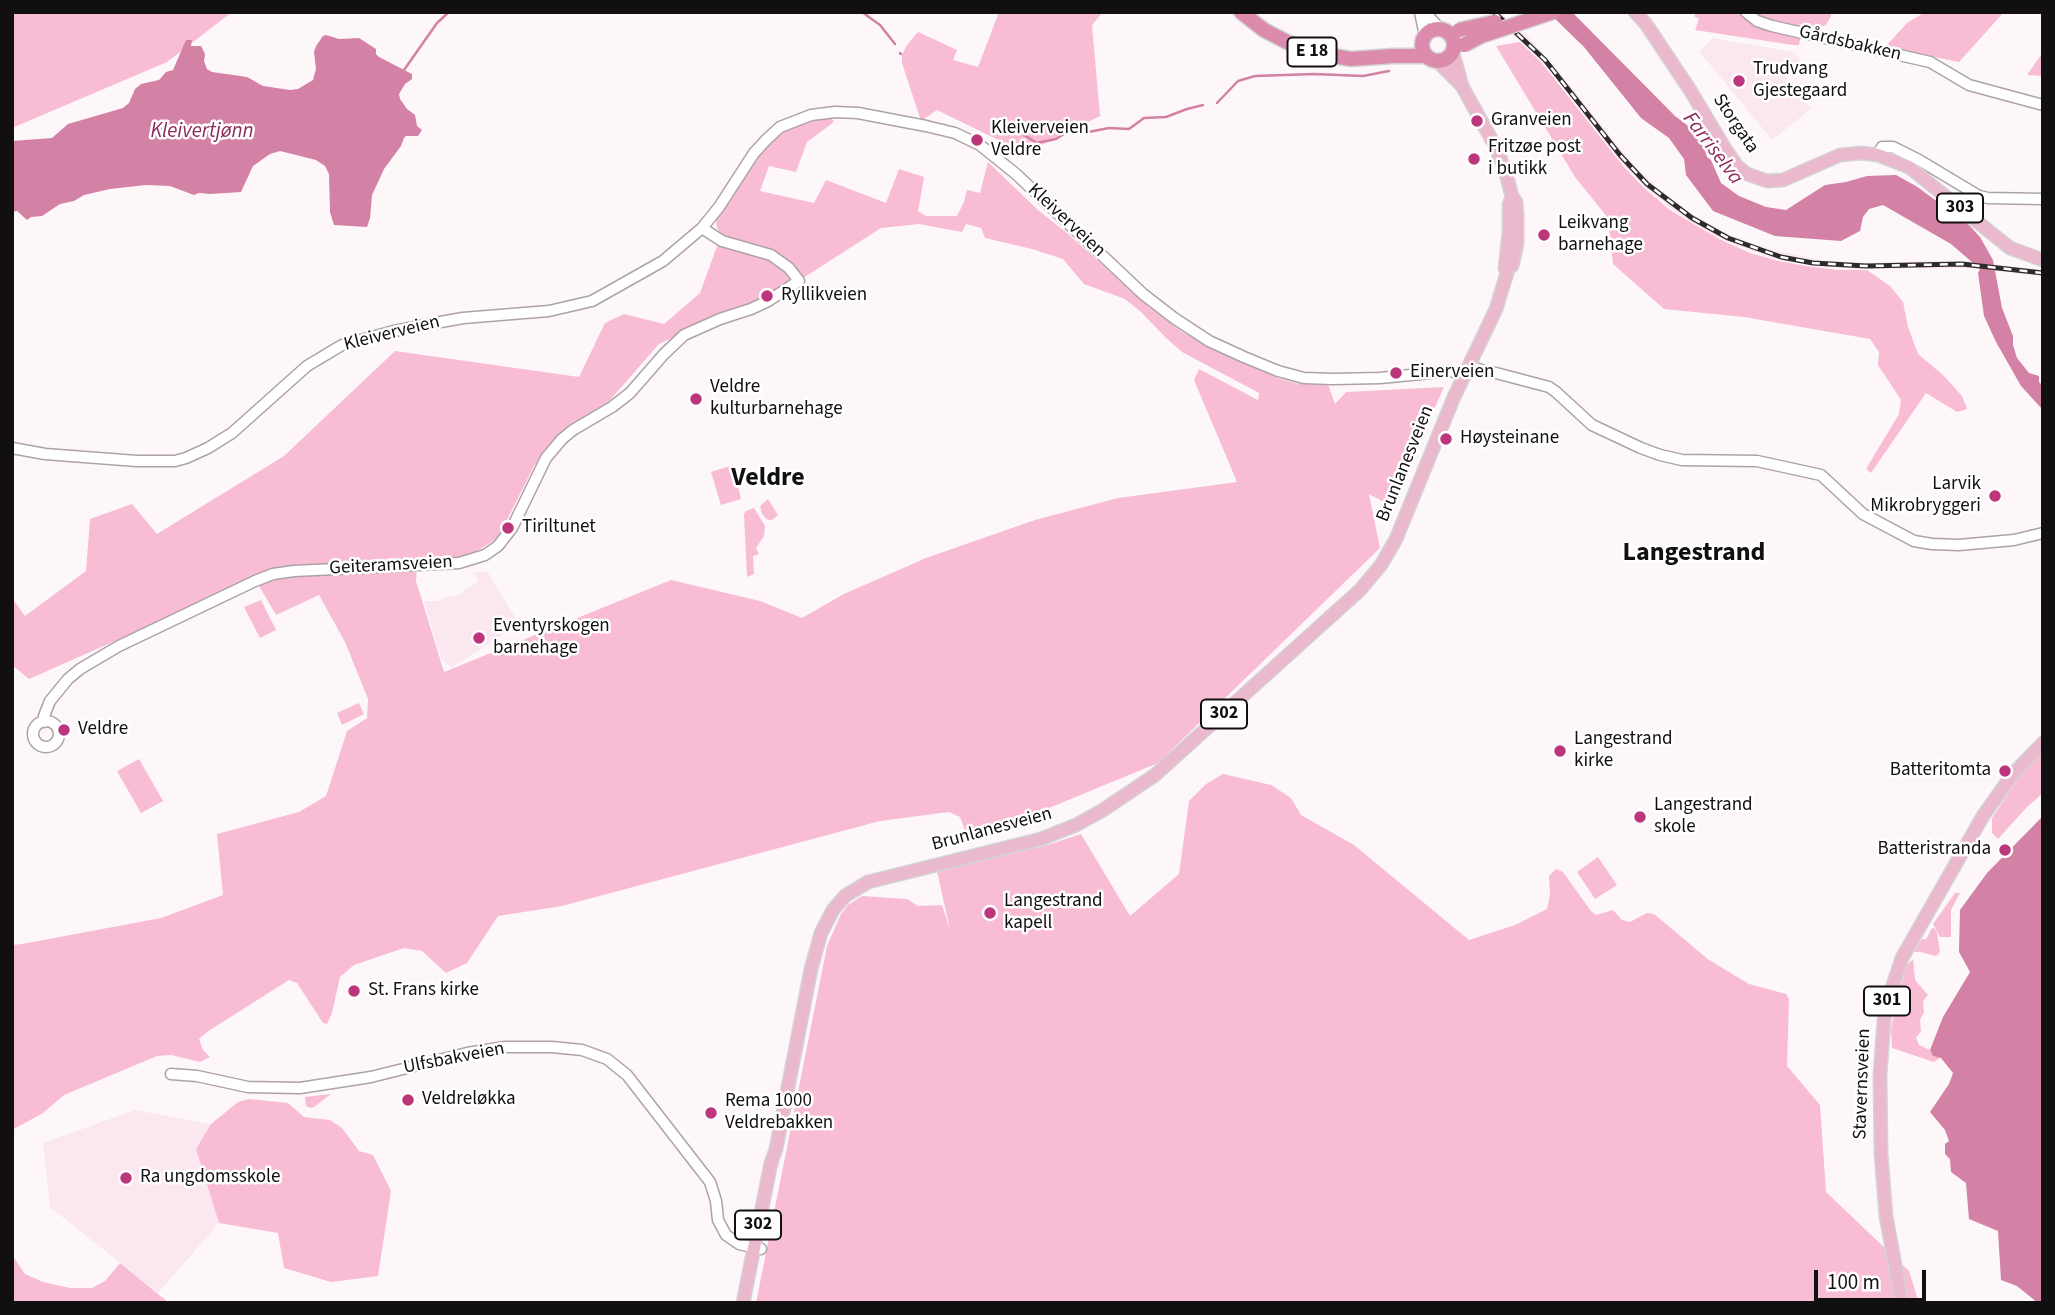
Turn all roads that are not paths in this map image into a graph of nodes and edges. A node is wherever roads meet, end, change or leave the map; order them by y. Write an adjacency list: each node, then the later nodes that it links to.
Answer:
1 (1241, 12): 10 (highway, E 18)
2 (1422, 12): 8 (street); 9 (street)
3 (1522, 12): 9 (highway, E 18, bridge)
4 (1553, 12): 9 (highway, E 18, bridge)
5 (1635, 12): 7 (main road, Storgata / 303)
6 (1746, 12): 13 (street, Gårdsbakken)
7 (1646, 21): 14 (main road, Storgata / 303)
8 (1424, 38): 9 (highway, E 18); 10 (highway, E 18); 11 (highway)
9 (1453, 40): 11 (highway, E 18); 12 (main road, Brunlanesveien / 302)
10 (1393, 55): 11 (highway, E 18)
11 (1432, 59): 12 (main road, Brunlanesveien / 302)
12 (1462, 86): 18 (main road, Brunlanesveien / 302)
13 (2043, 105)
14 (1878, 155): 15 (street); 17 (main road, Storgata / 303)
15 (2043, 199)
16 (702, 228): 18 (street, Kleiverveien); 19 (street, Kleiverveien); 21 (street, Geiteramsveien)
17 (2043, 260)
18 (1467, 371): 20 (street, Kleiverveien); 24 (main road, Brunlanesveien / 302)
19 (12, 448)
20 (2043, 533)
21 (44, 722)
22 (2043, 743): 27 (main road, Stavernsveien / 301)
23 (172, 1074): 24 (street, Ulfsbakveien)
24 (757, 1248): 25 (main road, Brunlanesveien / 302); 26 (main road, Brunlanesveien / 302)
25 (743, 1303)
26 (751, 1303)
27 (1902, 1303)

